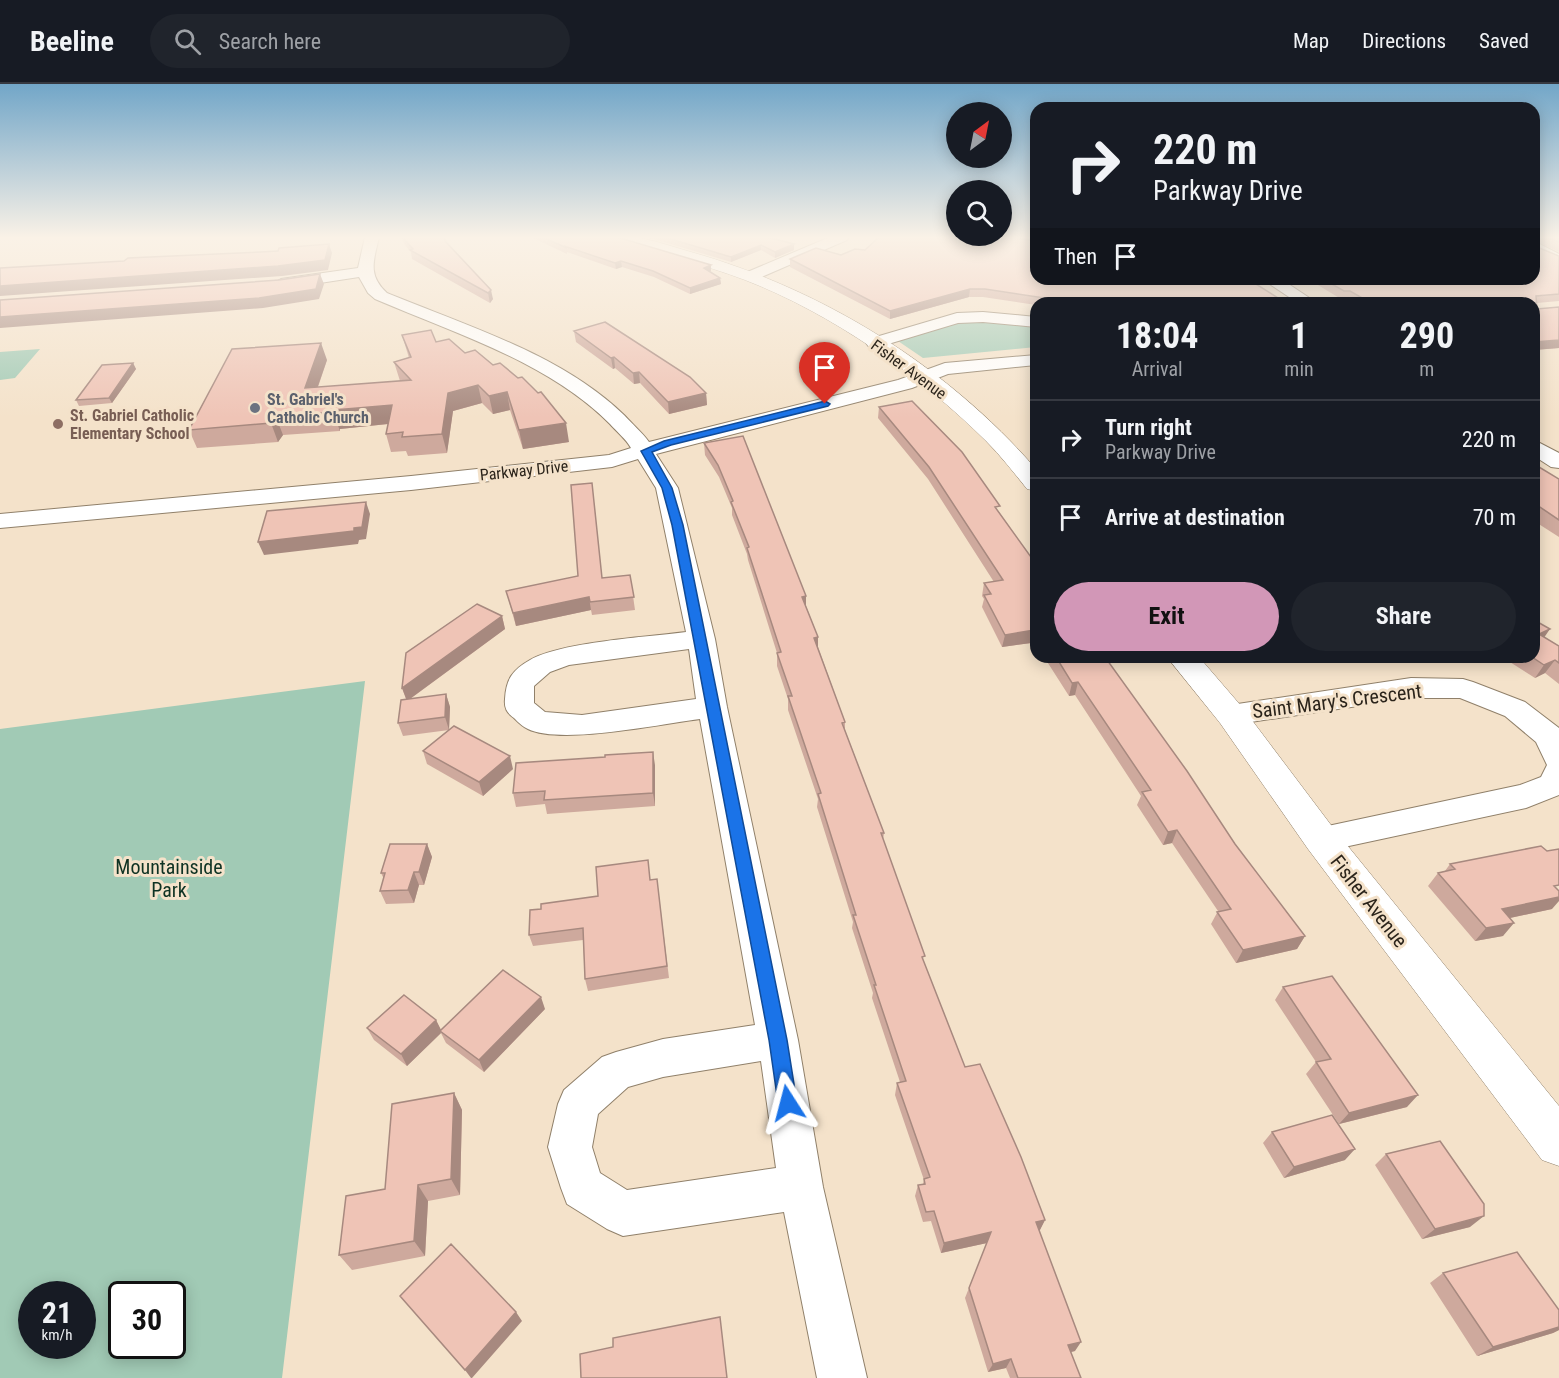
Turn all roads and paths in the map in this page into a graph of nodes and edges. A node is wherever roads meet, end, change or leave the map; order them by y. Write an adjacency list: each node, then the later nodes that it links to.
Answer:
1 (384, 297): 8 (street)
2 (798, 297): 4 (street, Fisher Avenue)
3 (1030, 321): 4 (street)
4 (875, 343): 6 (street, Fisher Avenue)
5 (1030, 361): 6 (street, Parkway Drive)
6 (924, 377): 8 (street, Parkway Drive); 10 (street, Fisher Avenue)
7 (1540, 450): 9 (street)
8 (646, 451): 11 (street, Parkway Drive); 12 (street)
9 (1559, 462)
10 (1030, 477)
11 (0, 521)
12 (701, 639): 14 (street); 14 (street)
13 (1187, 663): 15 (street, Fisher Avenue)
14 (712, 707): 19 (street)
15 (1231, 715): 16 (street, Saint Mary's Crescent); 18 (street, Fisher Avenue)
16 (1559, 759)
17 (1559, 772): 18 (street)
18 (1321, 839): 20 (street, Fisher Avenue)
19 (778, 1040): 21 (street); 21 (street)
20 (1559, 1143)
21 (801, 1187): 22 (street)
22 (842, 1378)

